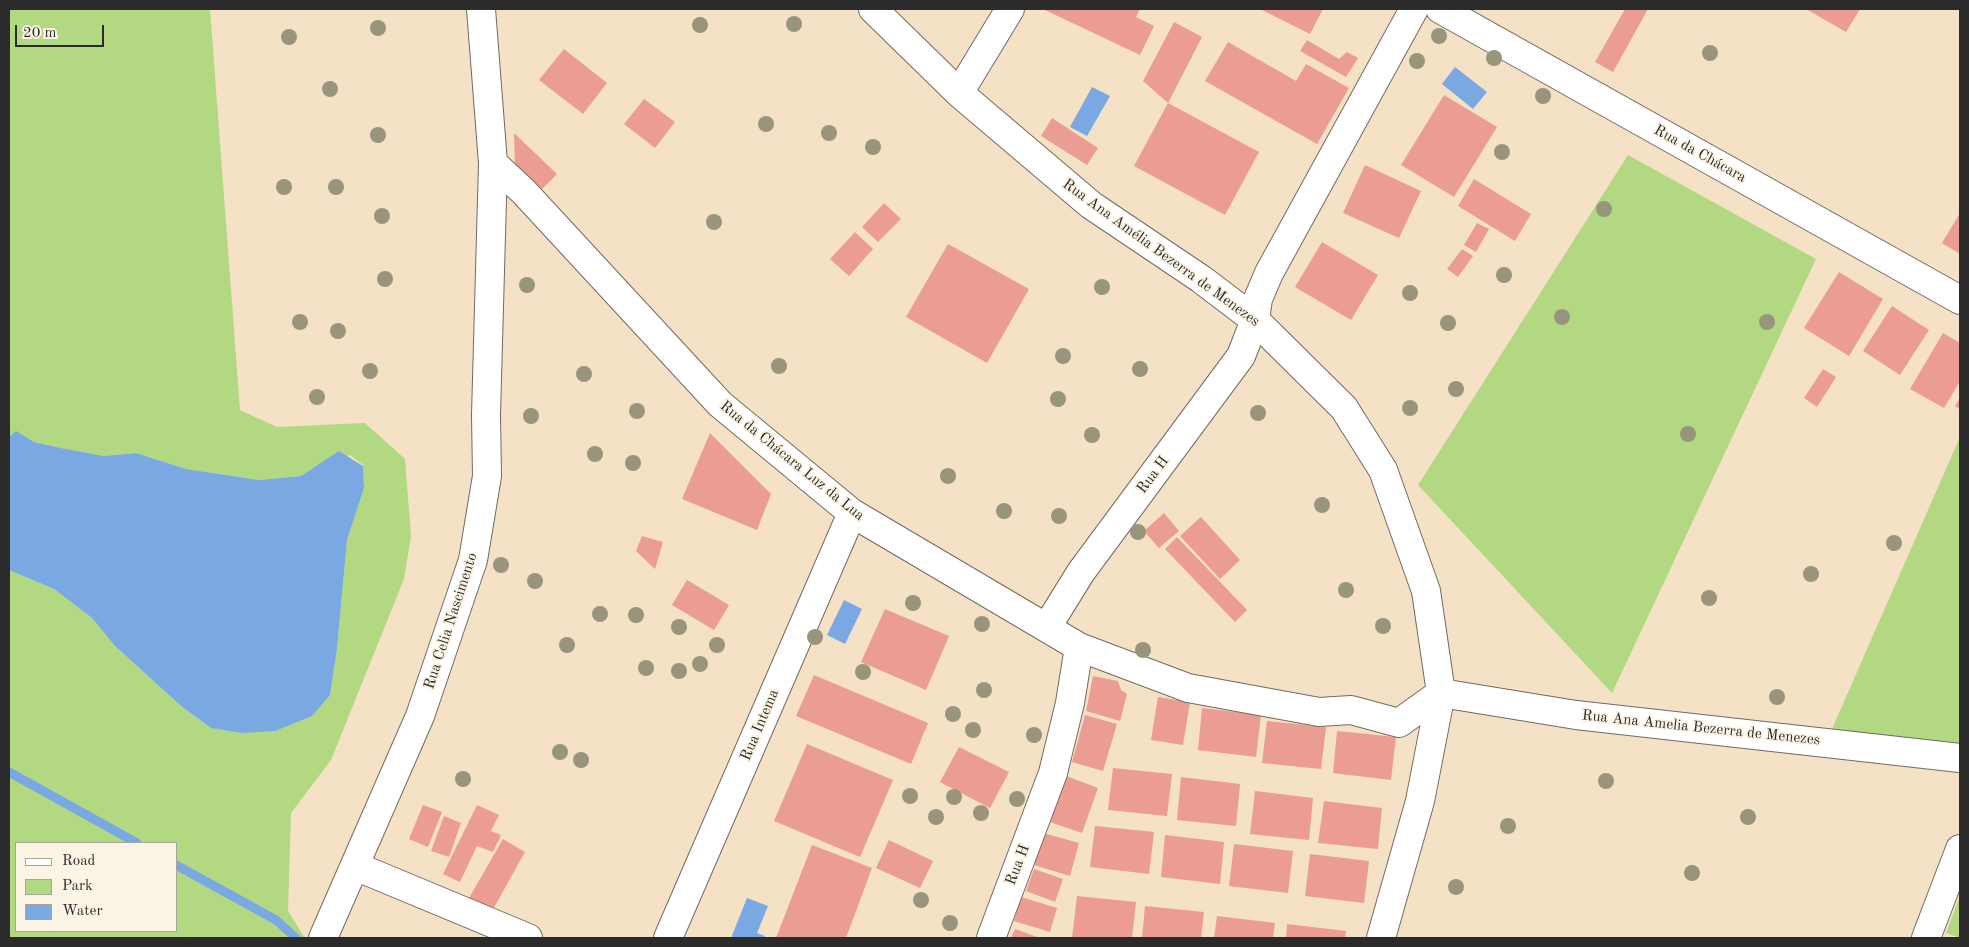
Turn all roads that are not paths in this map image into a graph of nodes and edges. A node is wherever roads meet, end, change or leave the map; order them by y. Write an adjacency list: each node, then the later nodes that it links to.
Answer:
1 (481, 9): 7 (street)
2 (873, 9): 6 (street, Rua Ana Amélia Bezerra de Menezes)
3 (1010, 9): 6 (street)
4 (1414, 9): 9 (street, Rua H)
5 (1440, 9): 8 (street, Rua da Chácara)
6 (959, 93): 9 (street, Rua Ana Amélia Bezerra de Menezes)
7 (493, 163): 10 (street, Rua da Chácara Luz da Lua); 16 (street, Rua Celia Nascimento)
8 (1960, 300)
9 (1255, 320): 11 (street, Rua H); 13 (street, Rua Ana Amélia Bezerra de Menezes)
10 (852, 512): 11 (street, Rua da Chácara Luz da Lua); 19 (street, Rua Intema)
11 (1047, 627): 12 (street, Rua da Chácara Luz da Lua)
12 (1079, 647): 13 (street, Rua da Chácara Luz da Lua); 20 (street, Rua H)
13 (1442, 693): 14 (street, Rua Ana Amelia Bezerra de Menezes); 21 (street, Rua Ana Amélia Bezerra de Menezes)
14 (1960, 758)
15 (1960, 849): 22 (street)
16 (355, 866): 17 (street, Rua Celia Nascimento); 18 (street)
17 (322, 938)
18 (528, 938)
19 (668, 938)
20 (991, 938)
21 (1381, 938)
22 (1926, 938)

